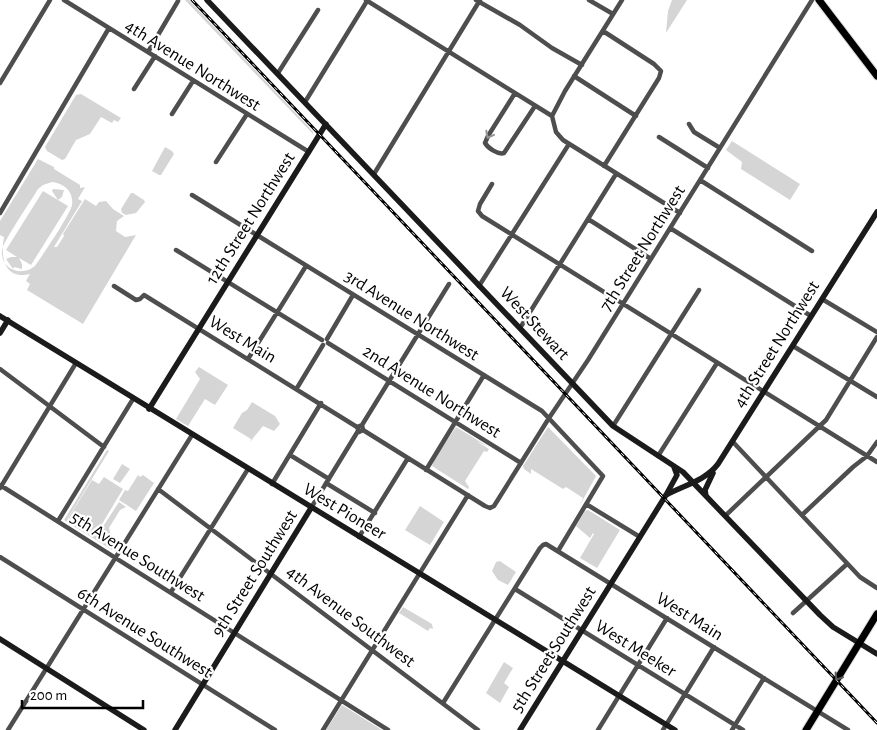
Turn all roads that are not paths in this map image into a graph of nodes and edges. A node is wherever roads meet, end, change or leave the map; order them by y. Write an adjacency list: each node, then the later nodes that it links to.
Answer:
1 (50, 0): 23 (street)
2 (64, 0): 13 (street, 4th Avenue Northwest)
3 (207, 0): 19 (street, West Stewart)
4 (367, 0): 15 (street); 26 (street)
5 (589, 0): 12 (street)
6 (622, 0): 12 (street)
7 (812, 0): 36 (street, 7th Street Northwest)
8 (819, 0): 21 (main road)
9 (178, 1): 16 (street)
10 (478, 1): 15 (street); 18 (street)
11 (318, 10): 19 (street)
12 (613, 14): 14 (street)
13 (109, 28): 16 (street, 4th Avenue Northwest); 47 (street)
14 (603, 31): 18 (street); 31 (street)
15 (449, 51): 25 (street); 41 (street)
16 (148, 52): 17 (street, 4th Avenue Northwest)
17 (155, 56): 22 (street, 4th Avenue Northwest); 24 (street)
18 (582, 65): 20 (street)
19 (278, 73): 26 (street, West Stewart)
20 (574, 76): 30 (street); 31 (street)
21 (877, 76)
22 (193, 81): 28 (street); 29 (street, 4th Avenue Northwest)
23 (0, 83)
24 (134, 89)
25 (515, 93): 27 (street); 27 (street, one-way to 27)
26 (305, 102): 32 (street, West Stewart)
27 (534, 106): 30 (street)
28 (172, 114)
29 (247, 114): 37 (street, 4th Avenue Northwest); 38 (street)
30 (552, 116): 35 (street)
31 (636, 116): 39 (street)
32 (326, 124): 37 (street, 12th Street Northwest); 41 (street, West Stewart)
33 (689, 124): 36 (street)
34 (659, 137): 40 (street)
35 (569, 144): 39 (street); 52 (street)
36 (720, 148): 40 (street, 7th Street Northwest)
37 (309, 152): 51 (street, 12th Street Northwest)
38 (216, 162)
39 (604, 166): 42 (street)
40 (708, 168): 43 (street, 7th Street Northwest)
41 (374, 174): 61 (street, West Stewart)
42 (616, 174): 48 (street); 49 (street)
43 (700, 180): 48 (street, 7th Street Northwest); 54 (street)
44 (492, 184): 52 (street)
45 (192, 195): 51 (street, 3rd Avenue Northwest)
46 (877, 212): 64 (street, 4th Street Northwest)
47 (0, 213)
48 (680, 213): 50 (street, 7th Street Northwest)
49 (588, 219): 55 (street); 56 (street)
50 (670, 228): 55 (street, 7th Street Northwest); 68 (street)
51 (257, 235): 57 (street, 3rd Avenue Northwest); 58 (street, 12th Street Northwest)
52 (512, 235): 56 (street); 61 (street)
53 (176, 250): 58 (street, 2nd Avenue Northwest)
54 (812, 251)
55 (651, 259): 65 (street, 7th Street Northwest)
56 (559, 265): 65 (street); 70 (street)
57 (306, 266): 63 (street, 3rd Avenue Northwest); 66 (street)
58 (228, 282): 66 (street, 2nd Avenue Northwest); 71 (street, 12th Street Northwest)
59 (449, 284): 74 (street, 9th Street Southwest)
60 (114, 286): 71 (street, West Main)
61 (479, 286): 70 (street, West Stewart)
62 (699, 290): 75 (street)
63 (354, 295): 74 (street, 3rd Avenue Northwest); 77 (street)
64 (822, 298): 68 (street, 4th Street Northwest); 72 (street)
65 (623, 304): 75 (street); 86 (street, 7th Street Northwest)
66 (277, 312): 77 (street, 2nd Avenue Northwest); 79 (street)
67 (0, 316): 69 (street, West Pioneer)
68 (811, 316): 78 (street, 4th Street Northwest)
69 (8, 320): 73 (street); 81 (street, West Pioneer)
70 (520, 328): 86 (street, West Stewart)
71 (199, 329): 79 (street, West Main); 93 (street, 12th Street Northwest)
72 (877, 332)
73 (0, 333)
74 (418, 334): 83 (street, 3rd Avenue Northwest); 84 (street, 9th Street Southwest)
75 (671, 334): 80 (street); 96 (street)
76 (877, 337): 85 (street)
77 (325, 342): 84 (street, 2nd Avenue Northwest); 87 (street)
78 (793, 346): 85 (street); 88 (street, 4th Street Northwest)
79 (248, 359): 87 (street, West Main)
80 (717, 363): 88 (street); 104 (street)
81 (76, 364): 90 (street, West Pioneer); 92 (street)
82 (0, 369): 92 (street)
83 (484, 375): 94 (street, 3rd Avenue Northwest); 95 (street)
84 (389, 381): 95 (street, 2nd Avenue Northwest); 97 (street, 9th Street Southwest)
85 (850, 381): 89 (street); 98 (street)
86 (572, 384): 94 (street, 7th Street Northwest); 96 (street, West Stewart)
87 (297, 388): 91 (street, West Main)
88 (764, 392): 98 (street); 100 (street, 4th Street Northwest)
89 (877, 397)
90 (133, 399): 93 (street, West Pioneer); 102 (street)
91 (321, 403): 97 (street, West Main); 103 (street)
92 (50, 407): 102 (street); 117 (street)
93 (149, 409): 99 (street, West Pioneer)
94 (549, 418): 108 (street, 7th Street Northwest); 122 (street, 3rd Avenue Northwest)
95 (455, 422): 108 (street, 2nd Avenue Northwest); 112 (street)
96 (613, 426): 104 (street, West Stewart)
97 (360, 428): 106 (street, West Main); 114 (street, 9th Street Southwest)
98 (819, 428): 105 (street); 113 (street)
99 (192, 435): 111 (street, West Pioneer); 118 (street)
100 (733, 442): 109 (street, 4th Street Northwest); 113 (street)
101 (877, 442): 105 (street)
102 (104, 447): 128 (street)
103 (290, 455): 114 (street); 116 (street)
104 (658, 456): 110 (street, West Stewart)
105 (867, 456): 107 (street); 126 (street)
106 (408, 458): 112 (street, West Main); 125 (street)
107 (877, 462)
108 (521, 463): 124 (street, 7th Street Northwest)
109 (718, 464): 115 (street, 4th Street Northwest); 121 (street)
110 (673, 466): 115 (street, West Stewart); 120 (street, 5th Street Southwest)
111 (248, 469): 116 (street, West Pioneer); 129 (street)
112 (426, 470): 119 (street, West Main)
113 (766, 477): 126 (street); 127 (street)
114 (328, 481): 123 (street, 9th Street Southwest); 125 (street)
115 (692, 482): 120 (street, 4th Street Northwest); 121 (street, West Stewart)
116 (272, 484): 123 (street, West Pioneer)
117 (0, 487): 128 (street, 5th Avenue Southwest)
118 (158, 489): 129 (street, 4th Avenue Southwest); 134 (street)
119 (468, 495): 124 (street, West Main); 137 (street)
120 (666, 495): 130 (street, 5th Street Southwest)
121 (706, 496): 127 (street, West Stewart)
122 (586, 504): 130 (street); 132 (street)
123 (311, 508): 131 (street, West Pioneer); 136 (street, 9th Street Southwest)
124 (490, 508)
125 (375, 512): 131 (street)
126 (802, 515): 135 (street)
127 (725, 516): 142 (street, West Stewart)
128 (58, 522): 134 (street, 5th Avenue Southwest)
129 (211, 528): 136 (street, 4th Avenue Southwest); 141 (street)
130 (640, 537): 138 (street, 5th Street Southwest)
131 (359, 538): 137 (street, West Pioneer)
132 (558, 551): 138 (street, West Main); 140 (street, West Main)
133 (0, 557): 143 (street, 6th Avenue Southwest)
134 (116, 557): 141 (street, 5th Avenue Southwest); 143 (street)
135 (847, 564): 139 (street); 142 (street)
136 (271, 573): 149 (street, 9th Street Southwest); 153 (street, 4th Avenue Southwest)
137 (419, 574): 147 (street, West Pioneer); 153 (street)
138 (611, 584): 146 (street, West Main); 148 (street, 5th Street Southwest)
139 (877, 588)
140 (515, 589): 147 (street); 148 (street, West Meeker)
141 (171, 592): 149 (street, 5th Avenue Southwest)
142 (806, 602): 144 (street); 151 (street, West Stewart)
143 (83, 609): 157 (street); 159 (street, 6th Avenue Southwest)
144 (793, 614)
145 (877, 614): 151 (main road)
146 (667, 618): 152 (street, West Main); 156 (street)
147 (496, 621): 155 (street, West Pioneer); 163 (street)
148 (582, 631): 155 (street, 5th Street Southwest); 156 (street, West Meeker)
149 (234, 633): 159 (street, 9th Street Southwest); 162 (street, 5th Avenue Southwest)
150 (0, 639): 157 (street)
151 (859, 643): 154 (street, West Stewart); 164 (main road, one-way to 164)
152 (714, 647): 158 (street, West Main); 160 (street)
153 (372, 650): 162 (street); 163 (street, 4th Avenue Southwest)
154 (877, 654)
155 (563, 662): 161 (street, West Pioneer); 174 (street, 5th Street Southwest)
156 (638, 665): 160 (street, West Meeker); 161 (street)
157 (46, 668): 167 (street); 168 (street)
158 (764, 678): 164 (street, West Main); 165 (street)
159 (202, 685): 169 (street, 9th Street Southwest); 170 (street, 6th Avenue Southwest)
160 (685, 694): 165 (street, West Meeker); 166 (street)
161 (619, 696): 166 (street, West Pioneer); 175 (street)
162 (341, 700): 171 (street); 172 (street, 5th Avenue Southwest)
163 (443, 704): 173 (street, 4th Avenue Southwest)
164 (817, 711): 179 (main road); 180 (street, West Main)
165 (735, 725): 177 (street); 178 (street, West Meeker)
166 (665, 727): 176 (street, West Pioneer)
167 (8, 730)
168 (144, 730)
169 (175, 730)
170 (275, 730)
171 (323, 730)
172 (388, 730)
173 (478, 730)
174 (520, 730)
175 (598, 730)
176 (675, 730)
177 (732, 730)
178 (743, 730)
179 (806, 730)
180 (848, 730)

